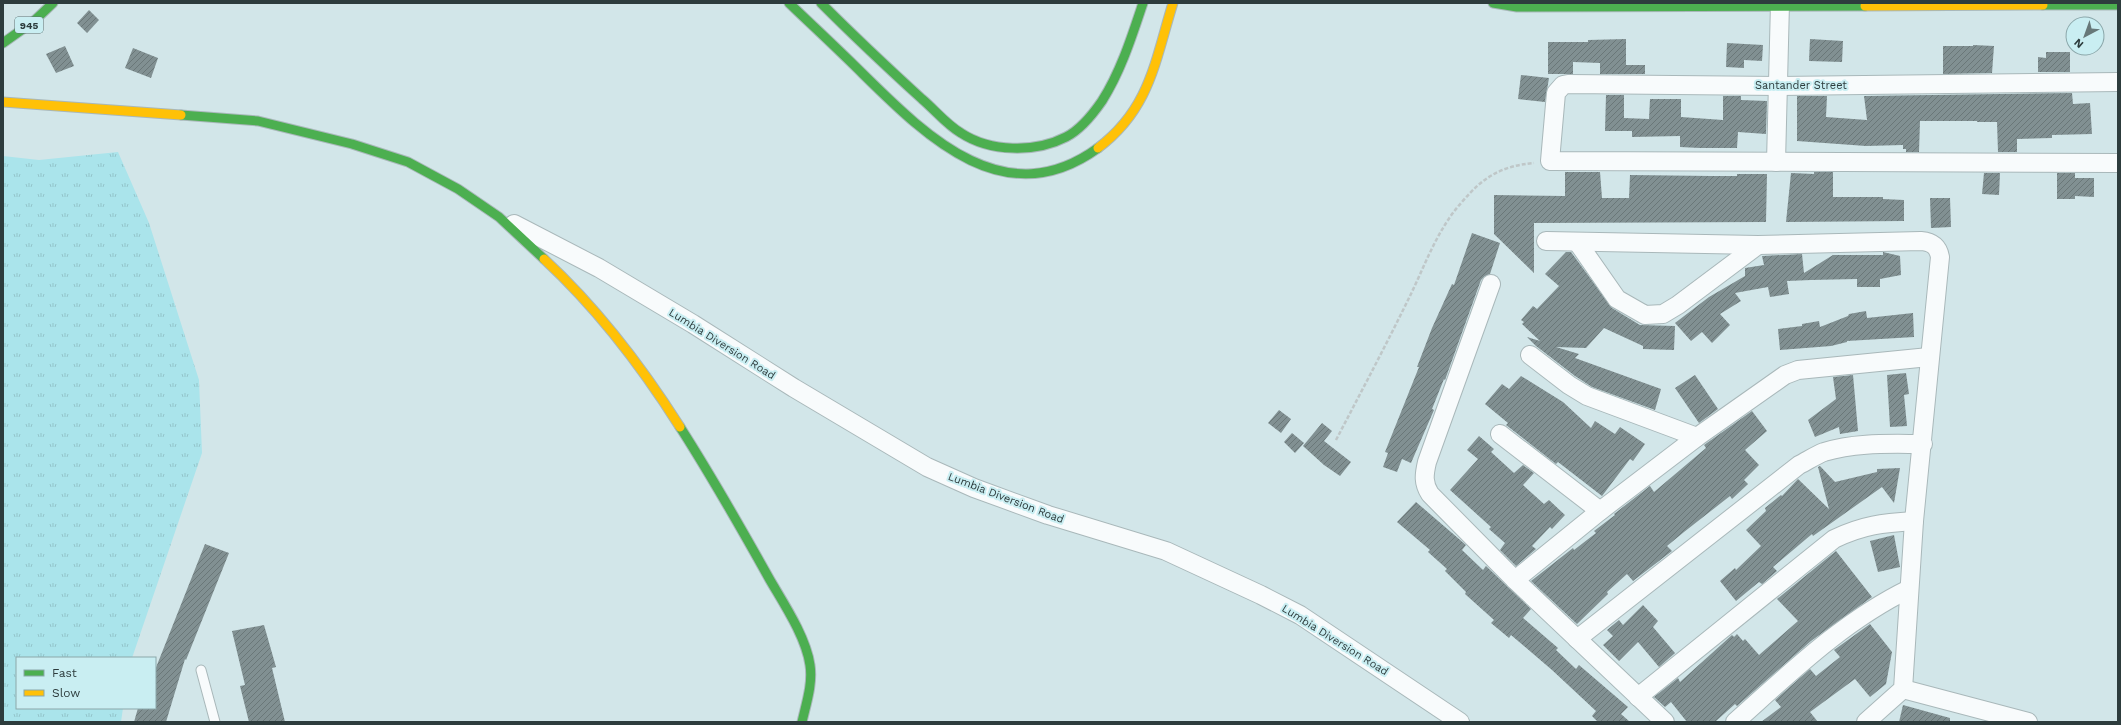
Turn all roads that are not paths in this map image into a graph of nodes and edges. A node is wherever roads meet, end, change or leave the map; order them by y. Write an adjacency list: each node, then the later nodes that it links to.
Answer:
1 (53, 3): 10 (street, 945)
2 (790, 3): 5 (street)
3 (822, 3): 4 (street)
4 (1143, 3)
5 (1173, 3)
6 (1493, 3): 7 (street)
7 (1583, 4): 8 (street)
8 (1780, 4): 9 (street); 12 (street)
9 (2118, 5)
10 (3, 43)
11 (2118, 82): 12 (street, Santander Street)
12 (1779, 86): 14 (street); 14 (street, Santander Street)
13 (3, 102): 16 (street)
14 (1776, 162): 15 (street)
15 (2118, 163)
16 (499, 216): 35 (street); 36 (street, Lumbia Diversion Road)
17 (1546, 241): 18 (street)
18 (1578, 243): 19 (street); 19 (street)
19 (1758, 245): 22 (street)
20 (1491, 284): 28 (street)
21 (1530, 355): 24 (street)
22 (1929, 357): 24 (street); 25 (street)
23 (1500, 434): 26 (street)
24 (1697, 437): 26 (street)
25 (1923, 444): 27 (street); 30 (street)
26 (1600, 511): 28 (street)
27 (1914, 521): 29 (street); 33 (street)
28 (1515, 580): 30 (street)
29 (1909, 589): 32 (street); 38 (street)
30 (1577, 640): 33 (street)
31 (201, 670): 34 (lane)
32 (1903, 689): 39 (street); 40 (street)
33 (1638, 697): 37 (street)
34 (215, 722)
35 (802, 722)
36 (1460, 722)
37 (1665, 722)
38 (1734, 722)
39 (1866, 722)
40 (2028, 722)

